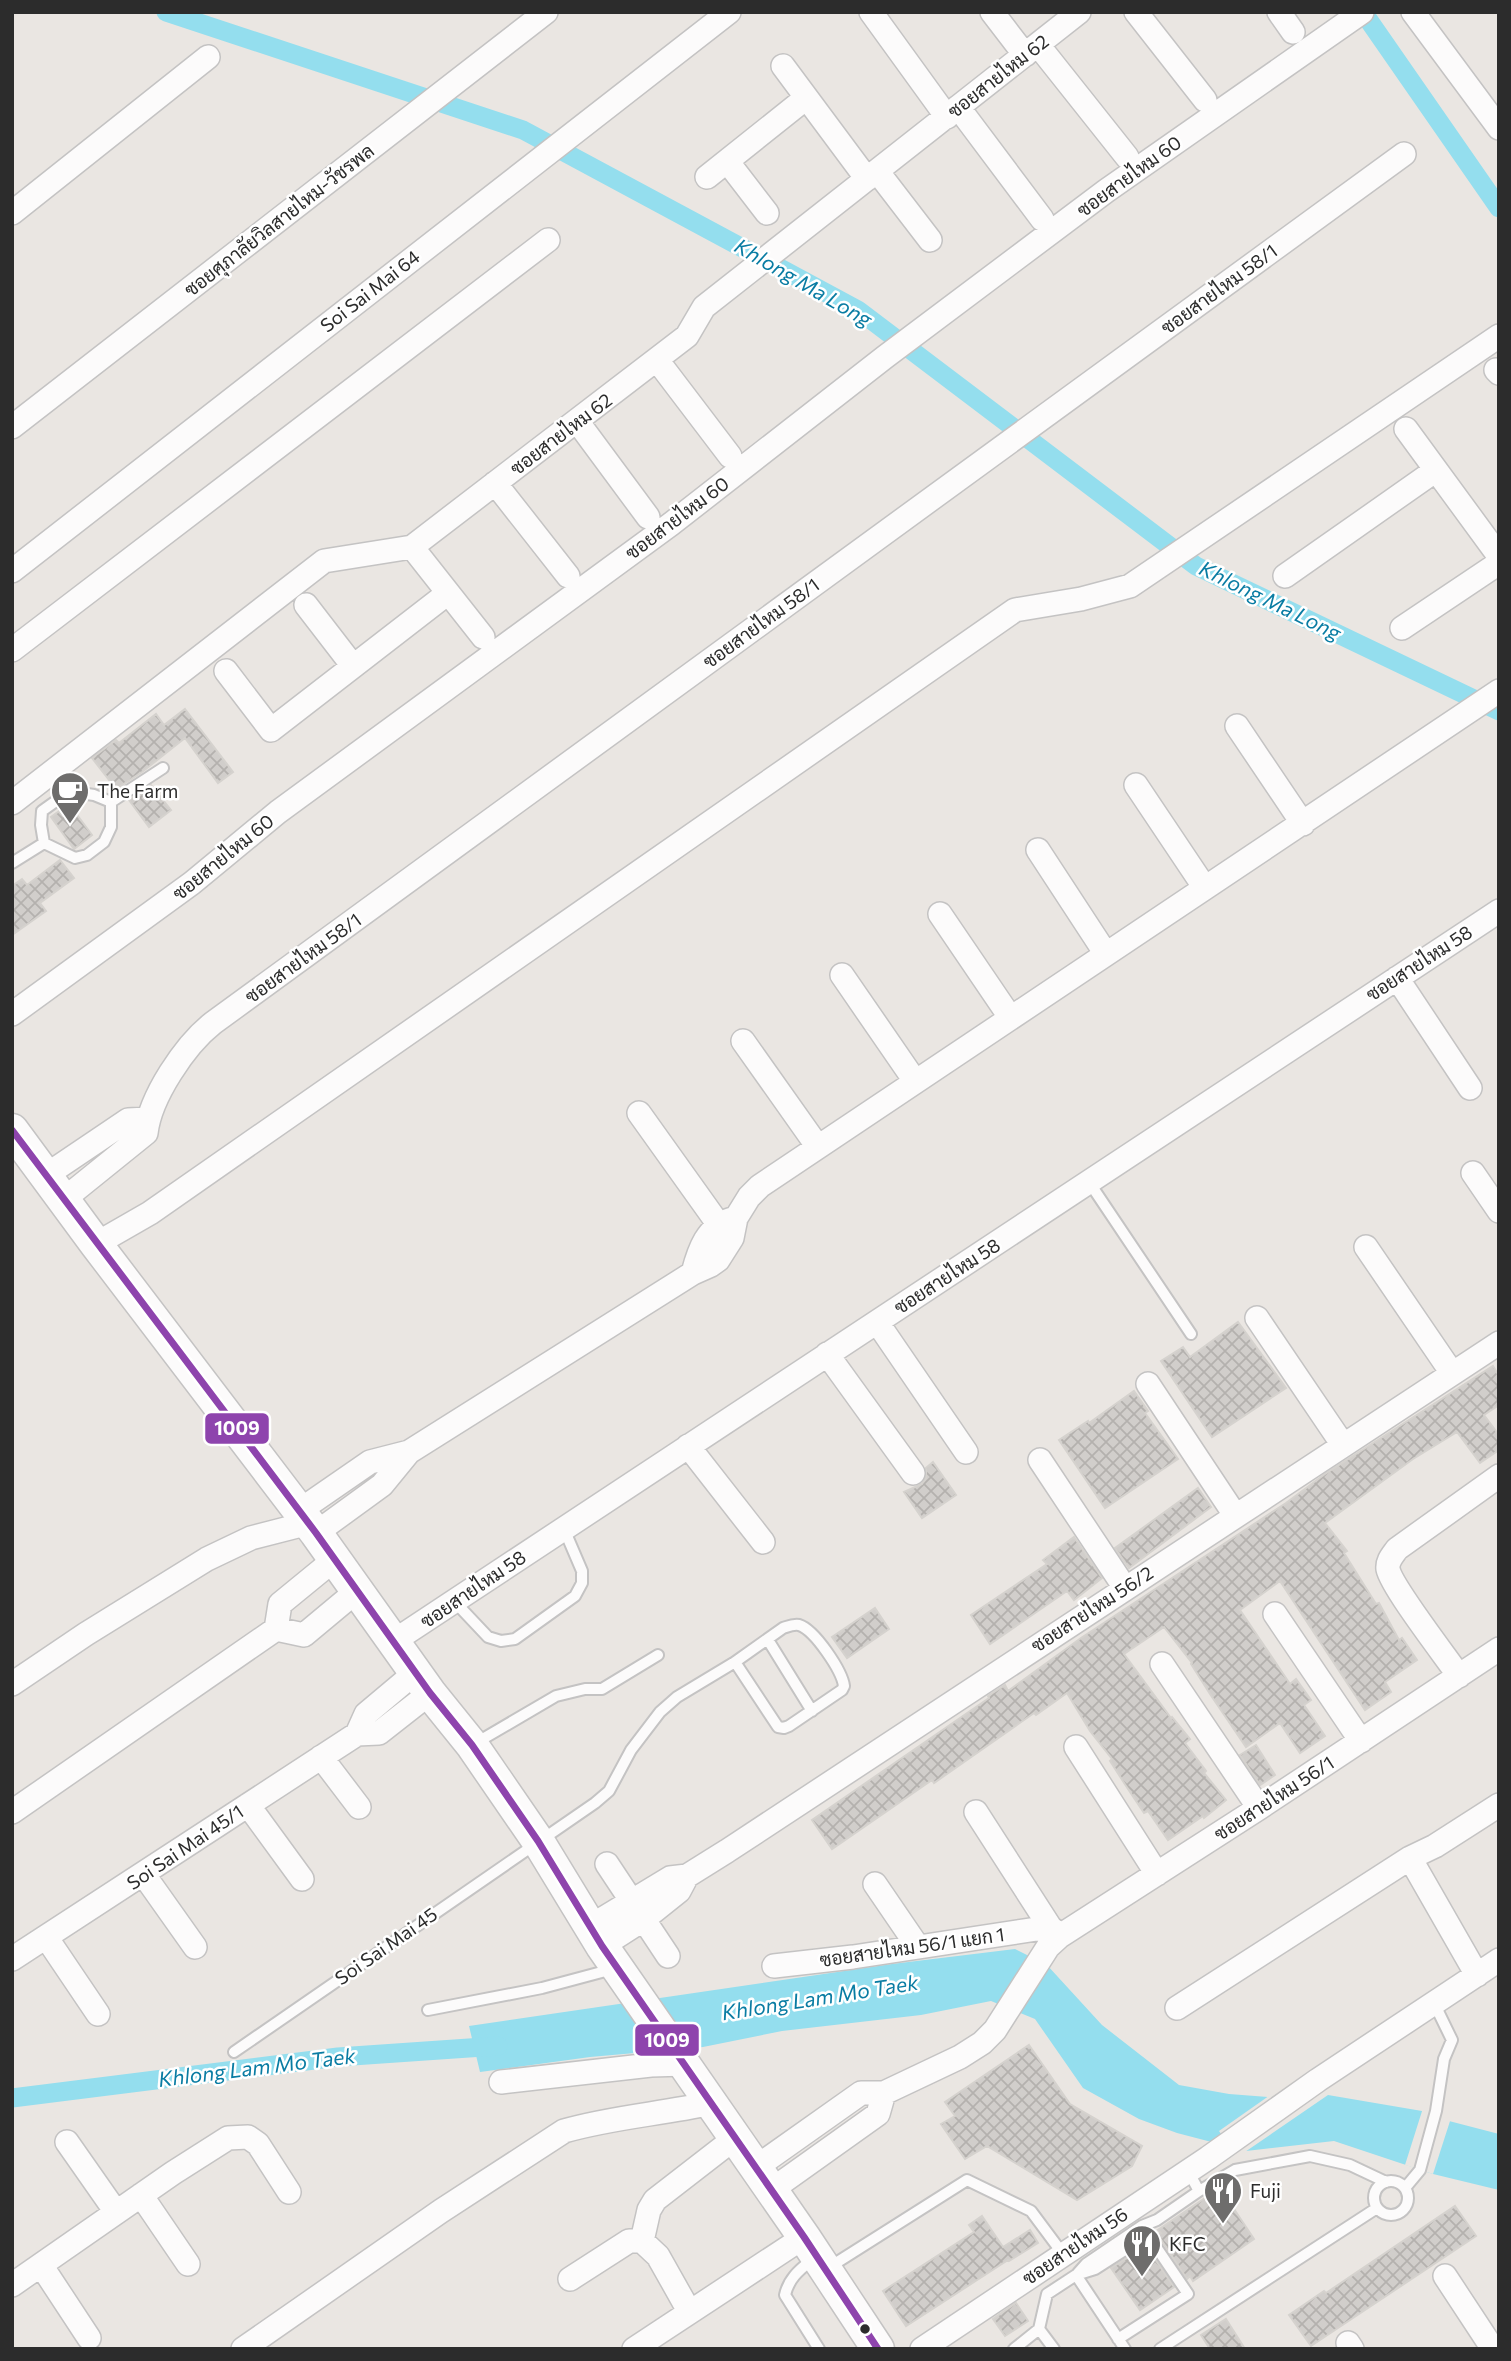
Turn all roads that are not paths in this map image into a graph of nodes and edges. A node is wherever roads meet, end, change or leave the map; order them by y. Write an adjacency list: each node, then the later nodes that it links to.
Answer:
1 (546, 12): 32 (street, ซอยศุภาลัยวิลสายไหม-วัชรพล)
2 (729, 12): 41 (street, Soi Sai Mai 64)
3 (871, 12): 17 (street)
4 (992, 12): 11 (street)
5 (1079, 12): 11 (street, ซอยสายไหม 62)
6 (1136, 12): 15 (street)
7 (1279, 12): 10 (street)
8 (1413, 12): 16 (street)
9 (1353, 18): 67 (street, ซอยสายไหม 60)
10 (1293, 32)
11 (1031, 50): 17 (street, ซอยสายไหม 62); 20 (street)
12 (208, 57): 24 (street)
13 (782, 66): 14 (street)
14 (806, 97): 21 (street); 22 (street)
15 (1205, 100)
16 (1491, 102): 18 (street)
17 (952, 112): 22 (street, ซอยสายไหม 62); 26 (street)
18 (1499, 128)
19 (1404, 154): 77 (street, ซอยสายไหม 58/1)
20 (1127, 157)
21 (727, 161): 23 (street); 25 (street)
22 (872, 175): 28 (street); 30 (street, ซอยสายไหม 62)
23 (707, 177)
24 (12, 213)
25 (767, 213)
26 (1042, 219)
27 (548, 240): 48 (street)
28 (930, 240)
29 (1499, 336): 80 (street)
30 (657, 360): 31 (street, ซอยสายไหม 62); 34 (street)
31 (577, 421): 36 (street, ซอยสายไหม 62); 37 (street)
32 (12, 427)
33 (1406, 429): 35 (street)
34 (730, 456)
35 (1436, 470): 39 (street); 43 (street)
36 (495, 483): 38 (street, ซอยสายไหม 62); 42 (street)
37 (648, 517)
38 (412, 547): 44 (street); 56 (street, ซอยสายไหม 62)
39 (1499, 556)
40 (1499, 563): 46 (street)
41 (12, 570)
42 (568, 576)
43 (1285, 576)
44 (448, 593): 47 (street); 49 (street)
45 (306, 605): 49 (street)
46 (1402, 628)
47 (483, 637)
48 (12, 650)
49 (353, 666): 50 (street)
50 (226, 671)
51 (1499, 691): 57 (street)
52 (1237, 726): 57 (street)
53 (163, 768): 55 (lane)
54 (1136, 785): 61 (street)
55 (111, 802): 58 (lane); 58 (lane)
56 (12, 803)
57 (1303, 824): 61 (street)
58 (44, 844): 60 (lane)
59 (1038, 850): 64 (street)
60 (12, 863)
61 (1205, 888): 64 (street)
62 (940, 914): 68 (street)
63 (1497, 917): 66 (street, ซอยสายไหม 58)
64 (1106, 954): 68 (street)
65 (842, 975): 70 (street)
66 (1397, 978): 71 (street); 76 (street, ซอยสายไหม 58)
67 (12, 1014)
68 (1010, 1017): 70 (street)
69 (743, 1041): 74 (street)
70 (915, 1081): 74 (street)
71 (1471, 1088)
72 (639, 1113): 79 (street)
73 (16, 1142): 77 (main road)
74 (818, 1146): 79 (street)
75 (1472, 1173): 78 (street)
76 (1089, 1182): 83 (street, ซอยสายไหม 58); 84 (lane)
77 (54, 1188): 80 (main road)
78 (1499, 1212)
79 (729, 1227): 96 (street)
80 (96, 1244): 96 (main road)
81 (1366, 1247): 87 (street)
82 (1257, 1318): 89 (street)
83 (877, 1322): 86 (street, ซอยสายไหม 58); 91 (street)
84 (1191, 1334)
85 (1499, 1343): 87 (street, ซอยสายไหม 56/2)
86 (827, 1354): 90 (street, ซอยสายไหม 58); 93 (street)
87 (1452, 1373): 89 (street, ซอยสายไหม 56/2)
88 (1148, 1384): 95 (street)
89 (1343, 1445): 95 (street, ซอยสายไหม 56/2)
90 (688, 1447): 97 (street, ซอยสายไหม 58); 98 (street)
91 (966, 1452)
92 (1040, 1460): 100 (street)
93 (914, 1473)
94 (1499, 1476): 111 (street)
95 (1235, 1515): 100 (street, ซอยสายไหม 56/2)
96 (308, 1522): 99 (main road); 113 (street)
97 (564, 1529): 102 (street, ซอยสายไหม 58); 102 (lane)
98 (763, 1542)
99 (335, 1559): 101 (main road); 104 (street)
100 (1125, 1588): 132 (street, ซอยสายไหม 56/2)
101 (358, 1591): 104 (street); 106 (main road)
102 (453, 1601): 106 (street, ซอยสายไหม 58)
103 (1275, 1614): 115 (street)
104 (276, 1629): 123 (street)
105 (768, 1640): 109 (lane, Soi Sai Mai 45); 114 (lane); 114 (lane, Soi Sai Mai 45)
106 (394, 1642): 112 (main road)
107 (1499, 1649): 111 (street, ซอยสายไหม 56/1)
108 (658, 1655): 116 (lane)
109 (735, 1662): 114 (lane); 125 (lane, Soi Sai Mai 45)
110 (1163, 1664): 122 (street)
111 (1459, 1676): 115 (street, ซอยสายไหม 56/1)
112 (423, 1682): 116 (main road); 118 (street, Soi Sai Mai 45/1)
113 (12, 1684)
114 (813, 1711)
115 (1361, 1741): 122 (street, ซอยสายไหม 56/1)
116 (471, 1745): 125 (main road)
117 (1076, 1747): 128 (street)
118 (321, 1757): 119 (street, Soi Sai Mai 45/1); 121 (street)
119 (248, 1805): 129 (street, Soi Sai Mai 45/1); 130 (street)
120 (1499, 1805): 126 (street)
121 (359, 1807)
122 (1259, 1808): 128 (street, ซอยสายไหม 56/1)
123 (12, 1812)
124 (976, 1812): 133 (street)
125 (538, 1841): 138 (main road); 147 (lane, Soi Sai Mai 45)
126 (1410, 1858): 142 (street); 144 (street)
127 (607, 1864): 132 (street)
128 (1157, 1874): 133 (street, ซอยสายไหม 56/1)
129 (144, 1875): 134 (street, Soi Sai Mai 45/1); 135 (street)
130 (302, 1879)
131 (875, 1884): 136 (street)
132 (638, 1910): 137 (street); 138 (street, ซอยสายไหม 56/2)
133 (1053, 1936): 136 (street, ซอยสายไหม 56/1 แยก 1); 154 (street)
134 (46, 1937): 139 (street, Soi Sai Mai 45/1); 146 (street)
135 (194, 1947)
136 (918, 1947): 141 (street, ซอยสายไหม 56/1 แยก 1)
137 (668, 1956)
138 (610, 1958): 145 (lane); 148 (main road)
139 (12, 1959)
140 (1499, 1960): 142 (street, ซอยสายไหม 56)
141 (774, 1966)
142 (1477, 1975): 143 (street, ซอยสายไหม 56)
143 (1434, 2003): 153 (street, ซอยสายไหม 56); 156 (lane)
144 (1177, 2008)
145 (428, 2010)
146 (98, 2014)
147 (234, 2052)
148 (682, 2060): 149 (street); 150 (main road)
149 (501, 2082)
150 (711, 2103): 151 (main road); 175 (street)
151 (735, 2138): 154 (main road); 162 (street)
152 (67, 2142): 161 (street)
153 (1187, 2171): 157 (lane); 164 (street, ซอยสายไหม 56)
154 (763, 2179): 163 (main road)
155 (1385, 2182): 156 (lane); 157 (lane); 160 (lane)
156 (1405, 2189): 160 (lane)
157 (1199, 2190): 167 (lane)
158 (289, 2192): 159 (street)
159 (141, 2195): 161 (street); 165 (street)
160 (1377, 2208): 182 (lane)
161 (116, 2212): 166 (street)
162 (642, 2241): 169 (street); 171 (street)
163 (816, 2254): 164 (lane); 171 (street); 177 (lane); 178 (main road)
164 (1063, 2254): 179 (street, ซอยสายไหม 56)
165 (188, 2264)
166 (41, 2265): 170 (street); 173 (street)
167 (1076, 2275): 172 (lane); 174 (lane); 174 (lane)
168 (1445, 2276): 183 (street)
169 (570, 2279)
170 (13, 2282)
171 (689, 2311): 176 (street)
172 (1039, 2329): 180 (lane); 181 (lane)
173 (89, 2338)
174 (1122, 2344)
175 (243, 2349)
176 (634, 2349)
177 (819, 2349)
178 (878, 2349)
179 (922, 2349)
180 (1014, 2349)
181 (1054, 2349)
182 (1160, 2349)
183 (1493, 2349)

